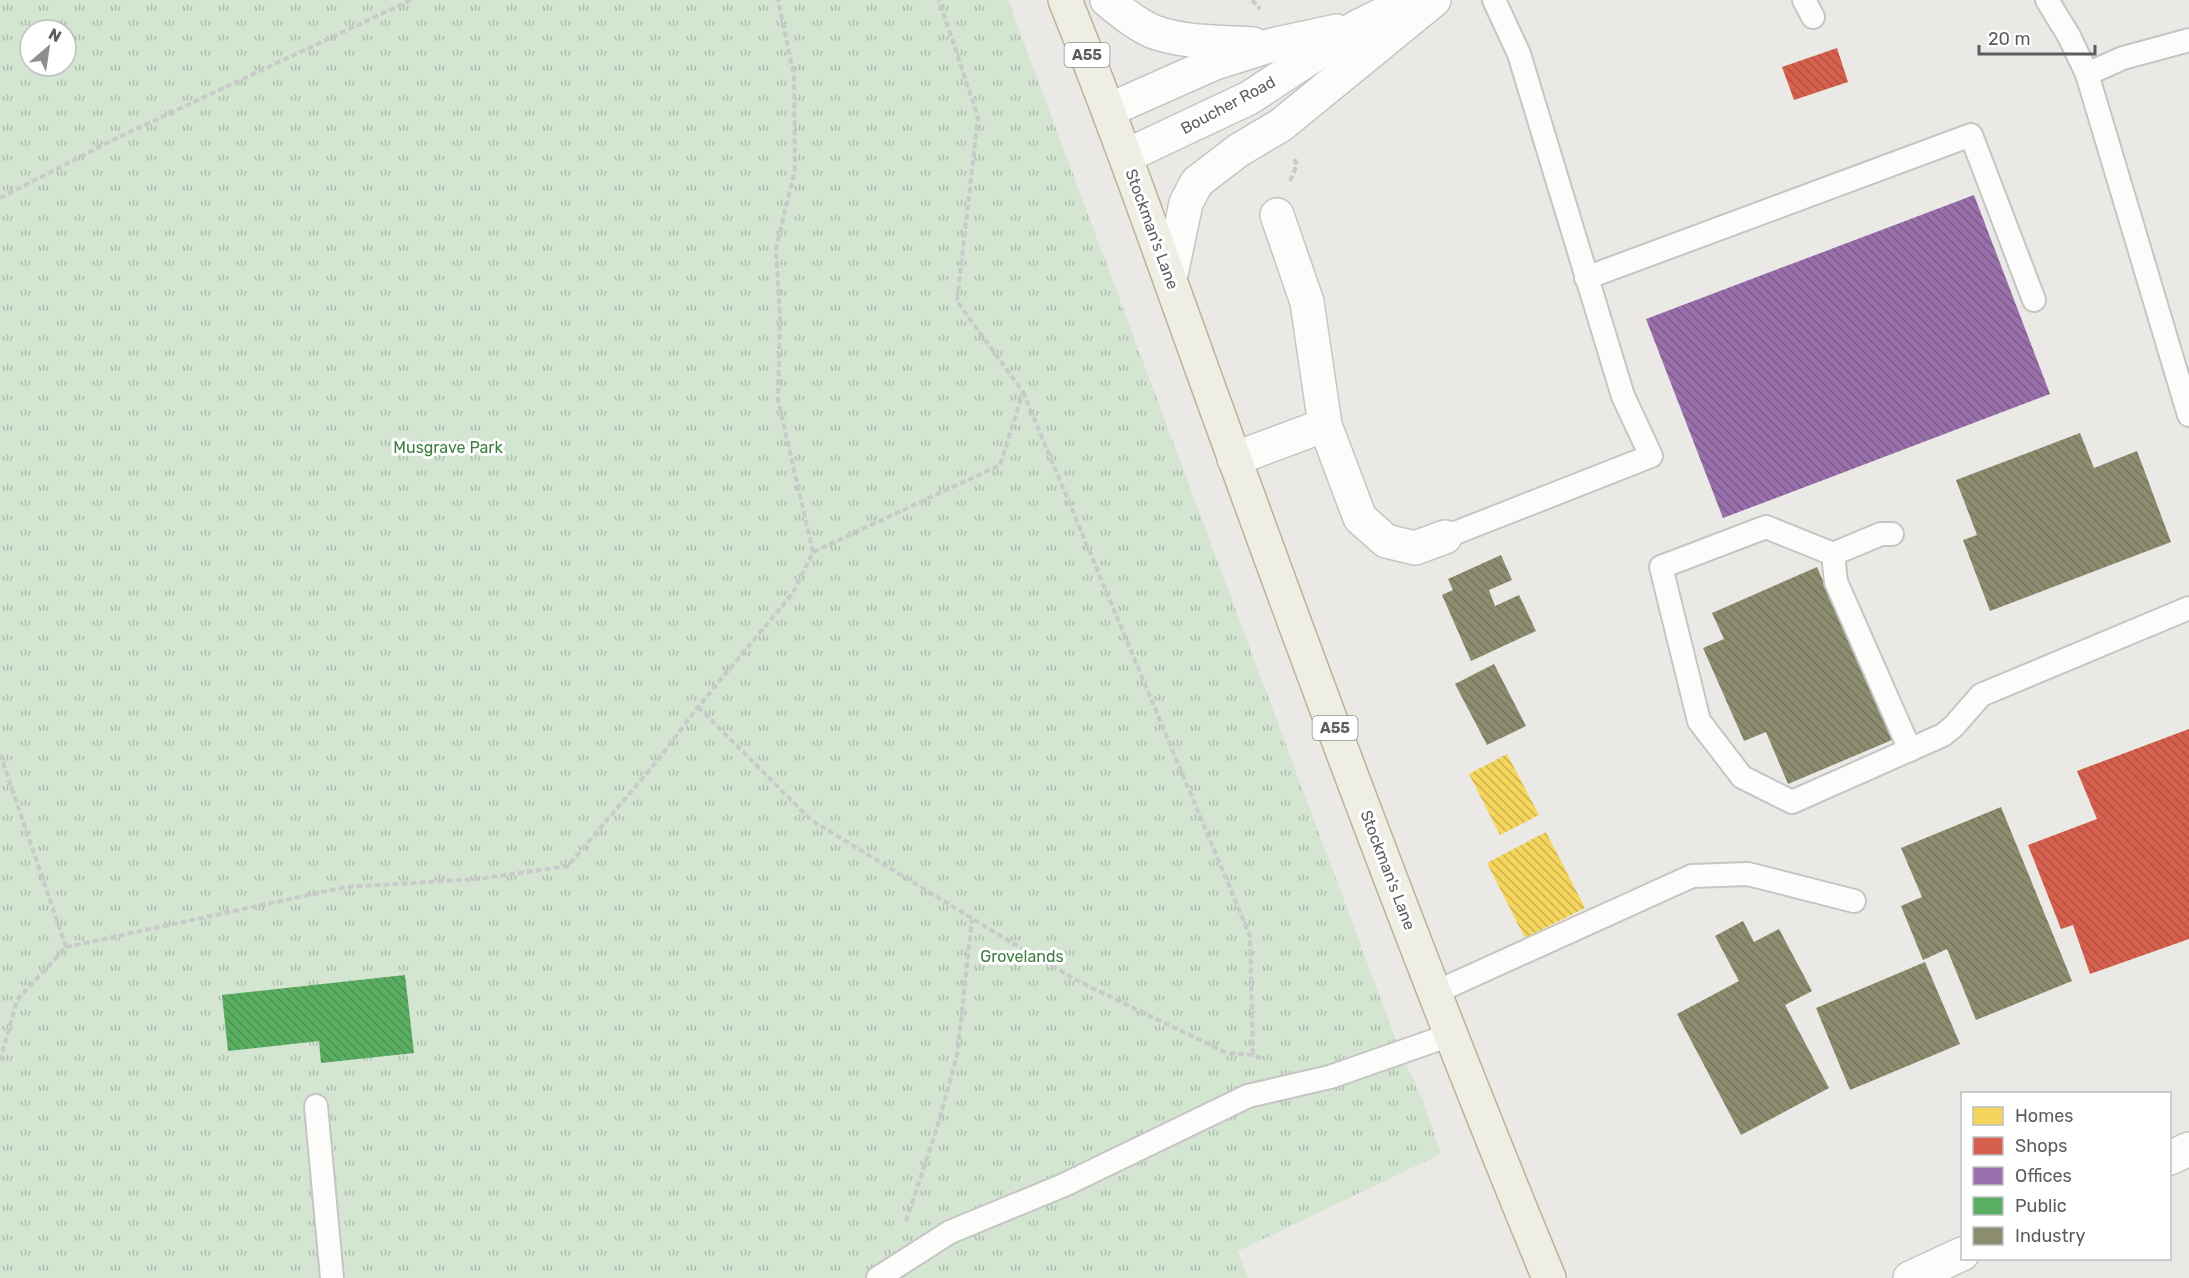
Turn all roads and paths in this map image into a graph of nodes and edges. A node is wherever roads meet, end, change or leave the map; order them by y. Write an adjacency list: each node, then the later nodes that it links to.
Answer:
1 (411, 0): 17 (path)
2 (778, 0): 28 (path)
3 (939, 0): 22 (path)
4 (1065, 0): 14 (highway, Stockman's Lane / A55)
5 (1107, 0): 12 (street)
6 (1412, 0): 10 (street, Boucher Road)
7 (1434, 0): 15 (street)
8 (1494, 0): 19 (lane)
9 (2047, 0): 13 (lane)
10 (1357, 27): 12 (street, Boucher Road); 16 (street, Boucher Road)
11 (2189, 40): 13 (lane)
12 (1272, 45): 14 (street, Boucher Road)
13 (2087, 74): 23 (lane)
14 (1109, 110): 16 (highway, Stockman's Lane / A55)
15 (1281, 125): 18 (path); 20 (street)
16 (1126, 156): 20 (highway, Stockman's Lane / A55)
17 (0, 198)
18 (1277, 215): 24 (street)
19 (1586, 278): 21 (lane); 27 (lane)
20 (1170, 279): 25 (highway, Stockman's Lane / A55)
21 (2034, 300)
22 (1023, 392): 28 (path); 39 (path)
23 (2189, 415)
24 (1325, 425): 25 (street); 27 (street)
25 (1234, 459): 37 (highway, Stockman's Lane / A55)
26 (1892, 534): 29 (lane)
27 (1445, 537)
28 (813, 552): 31 (path)
29 (1833, 554): 32 (lane); 32 (lane)
30 (2189, 608): 32 (lane)
31 (698, 707): 35 (path); 36 (path)
32 (1910, 750)
33 (0, 754): 36 (path)
34 (1854, 901): 37 (lane)
35 (972, 918): 39 (path); 46 (path)
36 (66, 947): 40 (path)
37 (1434, 993): 38 (highway, Stockman's Lane / A55)
38 (1450, 1035): 41 (lane); 49 (highway, Stockman's Lane / A55)
39 (1253, 1055): 41 (path)
40 (0, 1061)
41 (1304, 1083): 46 (lane)
42 (316, 1106): 47 (lane)
43 (2189, 1149): 44 (street)
44 (2171, 1157)
45 (1961, 1254): 50 (street)
46 (908, 1259): 48 (lane)
47 (332, 1278)
48 (878, 1278)
49 (1549, 1278)
50 (1910, 1278)

